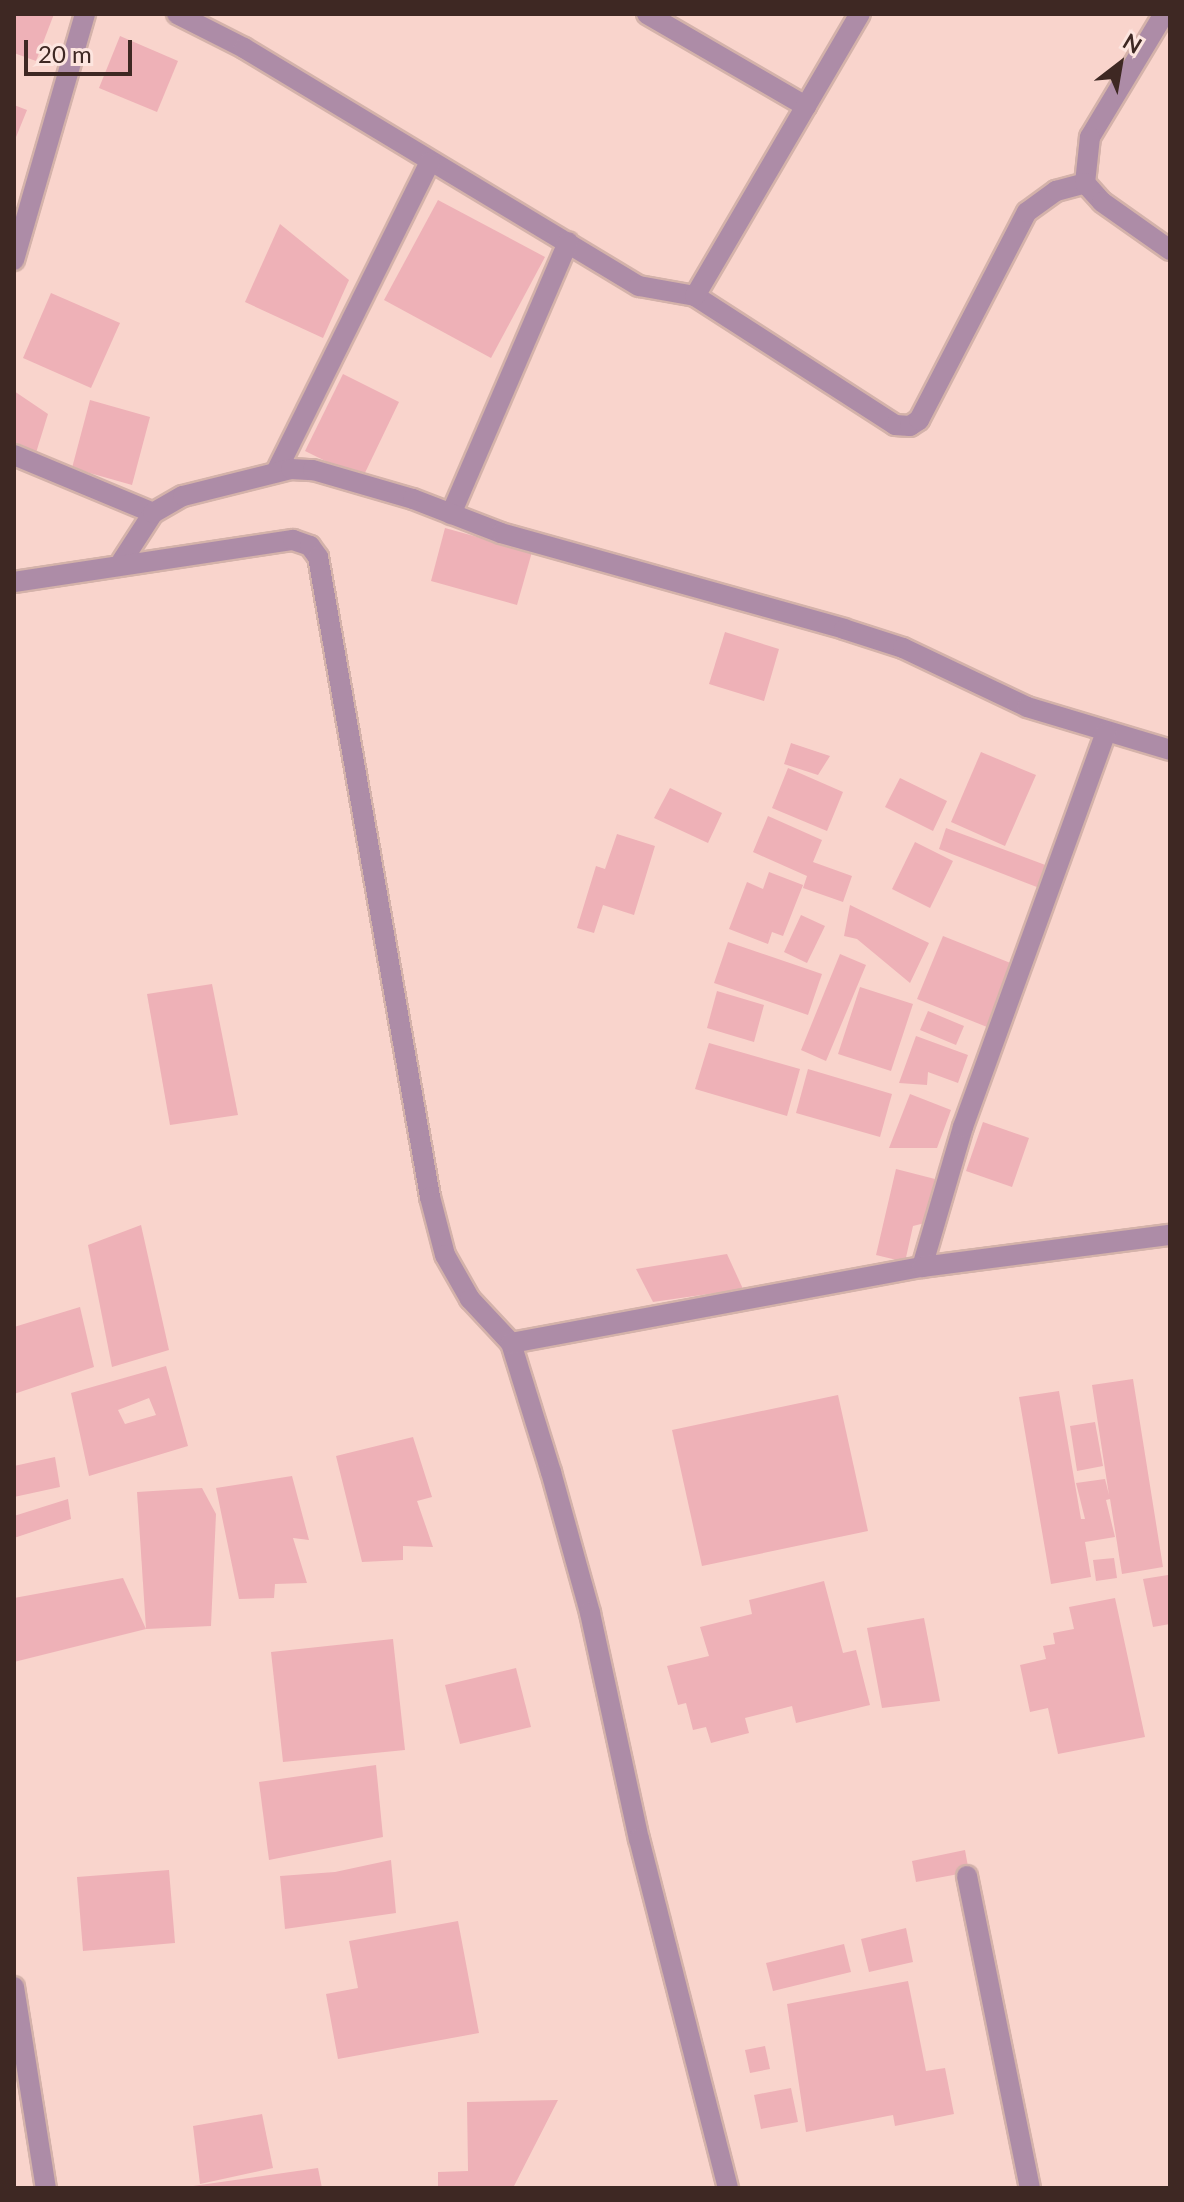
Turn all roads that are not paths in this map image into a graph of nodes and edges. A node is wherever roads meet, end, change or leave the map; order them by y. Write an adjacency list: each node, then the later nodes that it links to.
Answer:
1 (85, 14): 11 (street)
2 (177, 14): 7 (street)
3 (647, 14): 6 (street)
4 (860, 14): 6 (street)
5 (1164, 14): 8 (street)
6 (806, 106): 12 (street)
7 (430, 162): 9 (street); 14 (street)
8 (1085, 183): 10 (street); 12 (street)
9 (568, 242): 12 (street); 16 (street)
10 (1170, 250)
11 (14, 260)
12 (695, 296)
13 (14, 455): 15 (street)
14 (276, 472): 15 (street); 16 (street)
15 (153, 513): 17 (street)
16 (451, 514): 19 (street)
17 (122, 561): 18 (street); 23 (street)
18 (14, 582)
19 (1106, 732): 20 (street); 22 (street)
20 (1170, 750)
21 (1170, 1235): 22 (street)
22 (922, 1267): 23 (street)
23 (511, 1343): 27 (street)
24 (967, 1876): 28 (street)
25 (14, 1987): 26 (street)
26 (46, 2188)
27 (728, 2188)
28 (1030, 2188)

